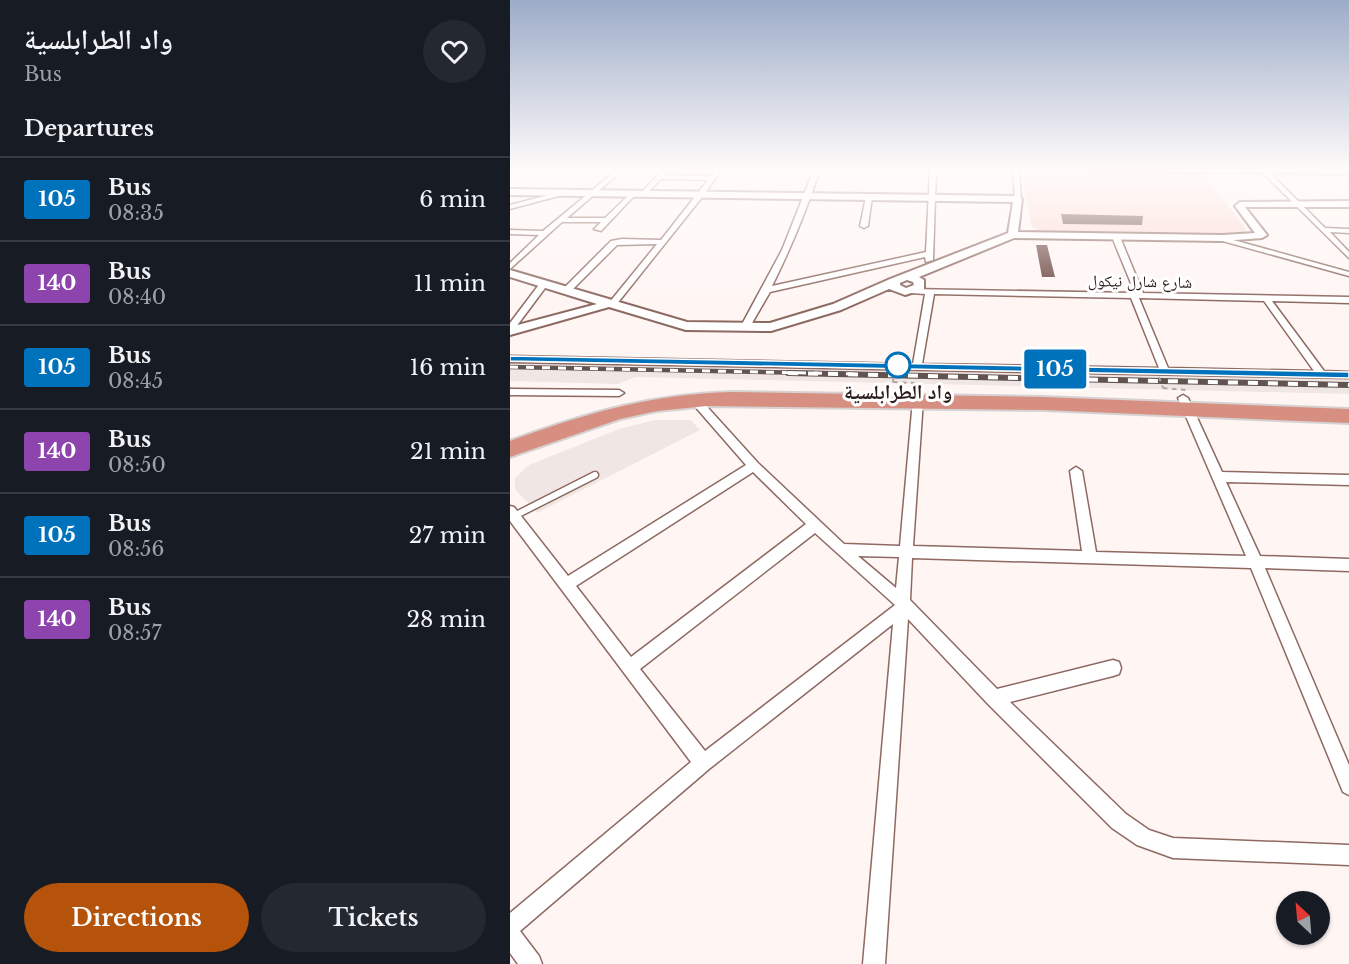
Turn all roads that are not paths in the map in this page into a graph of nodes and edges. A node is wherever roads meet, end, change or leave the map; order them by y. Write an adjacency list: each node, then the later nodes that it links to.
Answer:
1 (567, 214): 10 (street)
2 (613, 214): 11 (street)
3 (685, 214): 22 (street)
4 (801, 214): 33 (street)
5 (866, 214): 12 (street)
6 (932, 214): 23 (street)
7 (1016, 214): 18 (street)
8 (1246, 214): 19 (street)
9 (1308, 214): 14 (street)
10 (560, 220): 11 (street); 17 (street)
11 (607, 220): 13 (street)
12 (864, 225)
13 (598, 229)
14 (1324, 230): 15 (street); 25 (street)
15 (1349, 231)
16 (510, 232): 17 (street)
17 (545, 232): 26 (street)
18 (1013, 235): 20 (street); 27 (street)
19 (1262, 235): 21 (street); 24 (street)
20 (1116, 237): 21 (street); 34 (street)
21 (1222, 238): 24 (street)
22 (661, 242): 32 (street); 37 (street)
23 (929, 254): 27 (street); 33 (street)
24 (1280, 255): 29 (street)
25 (1349, 256)
26 (510, 267)
27 (929, 267): 31 (street)
28 (510, 273): 30 (street)
29 (1349, 274)
30 (544, 284): 32 (street); 39 (street)
31 (919, 285): 34 (street, شارع شارل نيكول); 38 (street); 41 (street)
32 (567, 290): 37 (street)
33 (767, 290): 38 (street)
34 (1137, 296): 35 (street, شارع شارل نيكول); 42 (street)
35 (1266, 298): 36 (street, شارع شارل نيكول); 43 (street)
36 (1349, 300)
37 (613, 303): 38 (street); 39 (street)
38 (745, 328)
39 (510, 330)
40 (510, 359): 41 (street)
41 (917, 366): 42 (street)
42 (1162, 374): 43 (street)
43 (1321, 374): 44 (street)
44 (1349, 375)
45 (916, 391): 48 (highway); 49 (highway); 53 (highway); 64 (street)
46 (510, 392): 47 (street)
47 (619, 393)
48 (1185, 398): 50 (highway); 51 (highway); 59 (street)
49 (696, 400): 52 (highway); 56 (street)
50 (1349, 405)
51 (1349, 416)
52 (545, 436): 54 (highway); 55 (highway)
53 (510, 438)
54 (510, 448)
55 (510, 460)
56 (754, 466): 62 (street); 68 (street)
57 (1076, 471): 65 (street)
58 (595, 475): 61 (lane)
59 (1220, 477): 60 (street); 66 (street)
60 (1349, 480)
61 (512, 514): 68 (street)
62 (815, 525): 63 (street); 70 (street)
63 (841, 550): 64 (street); 69 (street)
64 (905, 552): 65 (street); 69 (street)
65 (1090, 558): 66 (street)
66 (1256, 563): 67 (street); 74 (street)
67 (1349, 566)
68 (565, 585): 70 (street)
69 (901, 605): 72 (street); 73 (street); 79 (street)
70 (630, 667): 73 (street)
71 (1113, 668): 72 (street)
72 (994, 698): 75 (street)
73 (703, 763): 76 (street)
74 (1349, 786)
75 (1349, 855)
76 (510, 926)
77 (510, 935): 78 (street)
78 (531, 964)
79 (874, 964)

